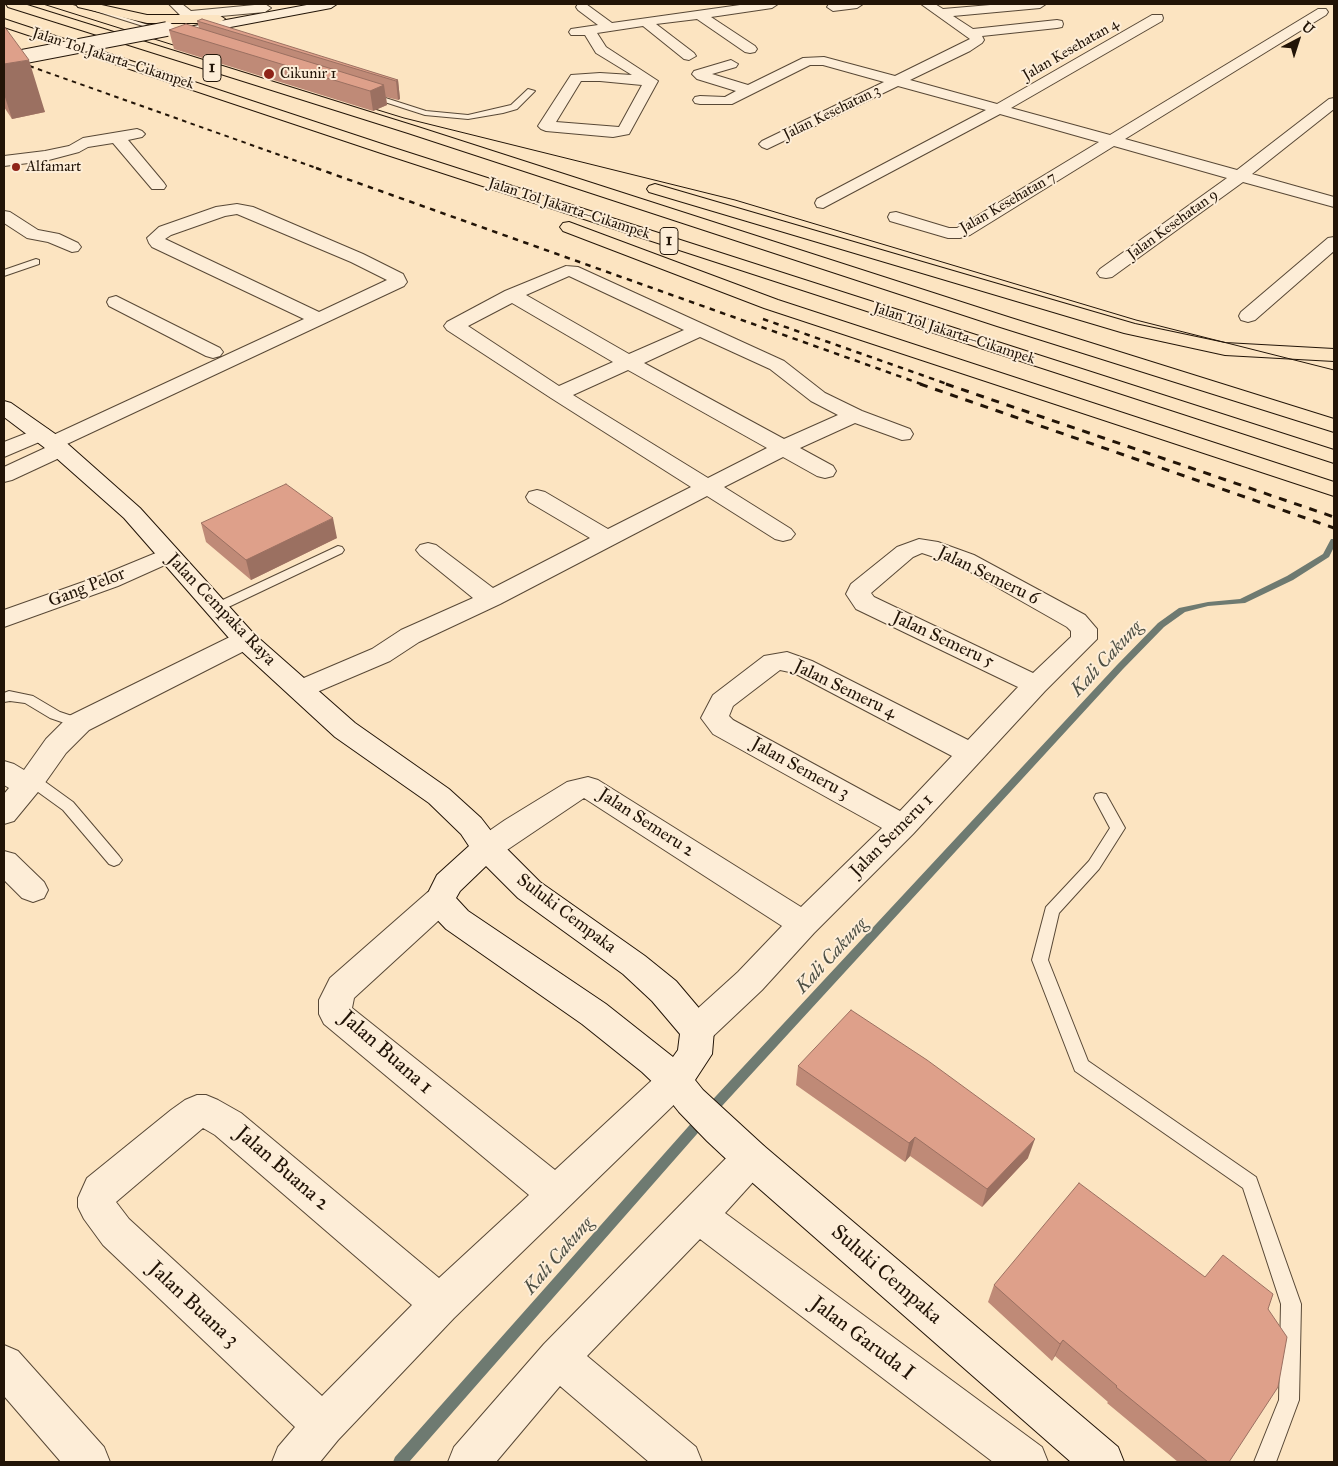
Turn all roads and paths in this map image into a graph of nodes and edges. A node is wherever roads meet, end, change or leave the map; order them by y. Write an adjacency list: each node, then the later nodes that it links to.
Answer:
1 (12, 4): 44 (highway, Jalan Tol Jakarta–Cikampek / 1)
2 (76, 4): 28 (lane)
3 (82, 4): 20 (highway)
4 (175, 4): 11 (street)
5 (303, 4): 11 (street)
6 (331, 4): 25 (street)
7 (772, 4): 13 (street)
8 (857, 4): 14 (street)
9 (927, 4): 17 (street)
10 (1040, 4): 17 (street)
11 (264, 7): 20 (street)
12 (582, 7): 26 (street)
13 (722, 7): 18 (street)
14 (833, 7)
15 (648, 9): 21 (street)
16 (1322, 12): 47 (street, Jalan Kesehatan 7)
17 (942, 13): 27 (street)
18 (699, 14): 21 (street); 29 (street)
19 (1157, 18): 43 (street, Jalan Kesehatan 4)
20 (219, 19): 25 (street)
21 (664, 19): 22 (street)
22 (646, 22): 26 (street); 31 (street)
23 (4, 23): 49 (highway, Jalan Tol Jakarta–Cikampek / 1)
24 (1057, 24): 27 (street)
25 (194, 27): 32 (street)
26 (609, 27): 30 (street)
27 (970, 33): 37 (street, Jalan Kesehatan 3)
28 (186, 38)
29 (750, 49)
30 (601, 50): 35 (street); 36 (street)
31 (690, 56)
32 (17, 60): 34 (street)
33 (731, 64): 38 (street)
34 (4, 66)
35 (600, 77): 36 (street); 36 (street)
36 (651, 81)
37 (898, 81): 38 (street); 43 (street); 48 (street, Jalan Kesehatan 3)
38 (749, 90): 41 (street)
39 (531, 91): 40 (lane)
40 (365, 95)
41 (700, 100)
42 (1334, 102): 54 (street, Jalan Kesehatan 9)
43 (1000, 109): 47 (street); 58 (street, Jalan Kesehatan 4)
44 (413, 130): 52 (highway); 77 (highway, Jalan Tol Jakarta–Cikampek / 1)
45 (137, 134): 46 (street)
46 (116, 136): 50 (street); 56 (street)
47 (1113, 141): 54 (street); 60 (street, Jalan Kesehatan 7)
48 (766, 144)
49 (386, 150): 82 (highway, Jalan Tol Jakarta–Cikampek / 1); 86 (highway)
50 (32, 158): 51 (street); 53 (street)
51 (4, 161)
52 (578, 167)
53 (43, 173)
54 (1240, 176): 57 (street); 65 (street, Jalan Kesehatan 9)
55 (641, 185): 72 (highway)
56 (158, 186)
57 (1334, 202)
58 (823, 203)
59 (4, 216): 62 (street)
60 (896, 217)
61 (1334, 242): 69 (street)
62 (72, 247)
63 (36, 262): 64 (lane)
64 (4, 273)
65 (1106, 273)
66 (512, 295): 70 (street); 73 (street); 74 (street)
67 (116, 302): 71 (street)
68 (310, 315): 68 (street); 71 (street); 79 (street)
69 (1248, 316)
70 (699, 330): 73 (street); 76 (street)
71 (213, 352): 79 (street)
72 (1334, 355)
73 (628, 362): 74 (street); 80 (street)
74 (558, 394): 85 (street)
75 (4, 406): 79 (street, Jalan Cempaka Raya)
76 (855, 415): 78 (street); 80 (street)
77 (1334, 426)
78 (902, 434)
79 (48, 439): 81 (street); 84 (street); 92 (street, Jalan Cempaka Raya)
80 (783, 448): 83 (street); 85 (street)
81 (4, 450)
82 (1334, 457)
83 (825, 471)
84 (4, 475)
85 (708, 487): 88 (street); 89 (street)
86 (1334, 488)
87 (537, 497): 89 (street)
88 (783, 534)
89 (608, 539): 94 (street)
90 (338, 550): 95 (lane)
91 (428, 550): 94 (street)
92 (168, 555): 95 (street, Jalan Cempaka Raya); 96 (street, Gang Pelor)
93 (860, 589): 98 (street, Jalan Semeru 6); 101 (street, Jalan Semeru 5)
94 (490, 599): 97 (street)
95 (216, 608): 99 (street, Jalan Cempaka Raya)
96 (4, 619)
97 (410, 636): 100 (street); 100 (street)
98 (1084, 639): 101 (street, Jalan Semeru 1)
99 (245, 640): 100 (street, Jalan Cempaka Raya); 104 (street)
100 (293, 683): 111 (street, Jalan Cempaka Raya)
101 (1036, 685): 105 (street, Jalan Semeru 1)
102 (4, 698): 104 (lane)
103 (722, 701): 105 (street, Jalan Semeru 4); 110 (street, Jalan Semeru 3)
104 (79, 723): 107 (street)
105 (972, 754): 110 (street, Jalan Semeru 1)
106 (4, 770): 107 (street)
107 (29, 783): 109 (street); 112 (lane)
108 (1101, 798): 133 (lane)
109 (4, 813)
110 (903, 826): 116 (street, Jalan Semeru 1)
111 (487, 848): 115 (street); 116 (street, Jalan Semeru 2); 117 (street, Suluki Cempaka)
112 (114, 860)
113 (4, 862): 114 (street)
114 (33, 890)
115 (439, 901): 118 (street, Suluki Cempaka); 121 (street, Jalan Buana 1)
116 (803, 924): 117 (street, Jalan Semeru 1)
117 (697, 1030): 118 (street)
118 (683, 1091): 119 (street, Suluki Cempaka); 121 (street)
119 (751, 1158): 122 (street); 132 (street, Suluki Cempaka)
120 (117, 1176): 123 (street, Jalan Buana 2); 126 (street, Jalan Buana 3)
121 (555, 1193): 123 (street)
122 (698, 1215): 124 (street); 131 (street, Jalan Garuda I)
123 (440, 1304): 126 (street)
124 (558, 1358): 129 (street); 130 (street)
125 (4, 1364): 127 (street)
126 (323, 1426): 128 (street)
127 (88, 1462)
128 (293, 1462)
129 (470, 1462)
130 (681, 1462)
131 (1027, 1462)
132 (1103, 1462)
133 (1265, 1462)

